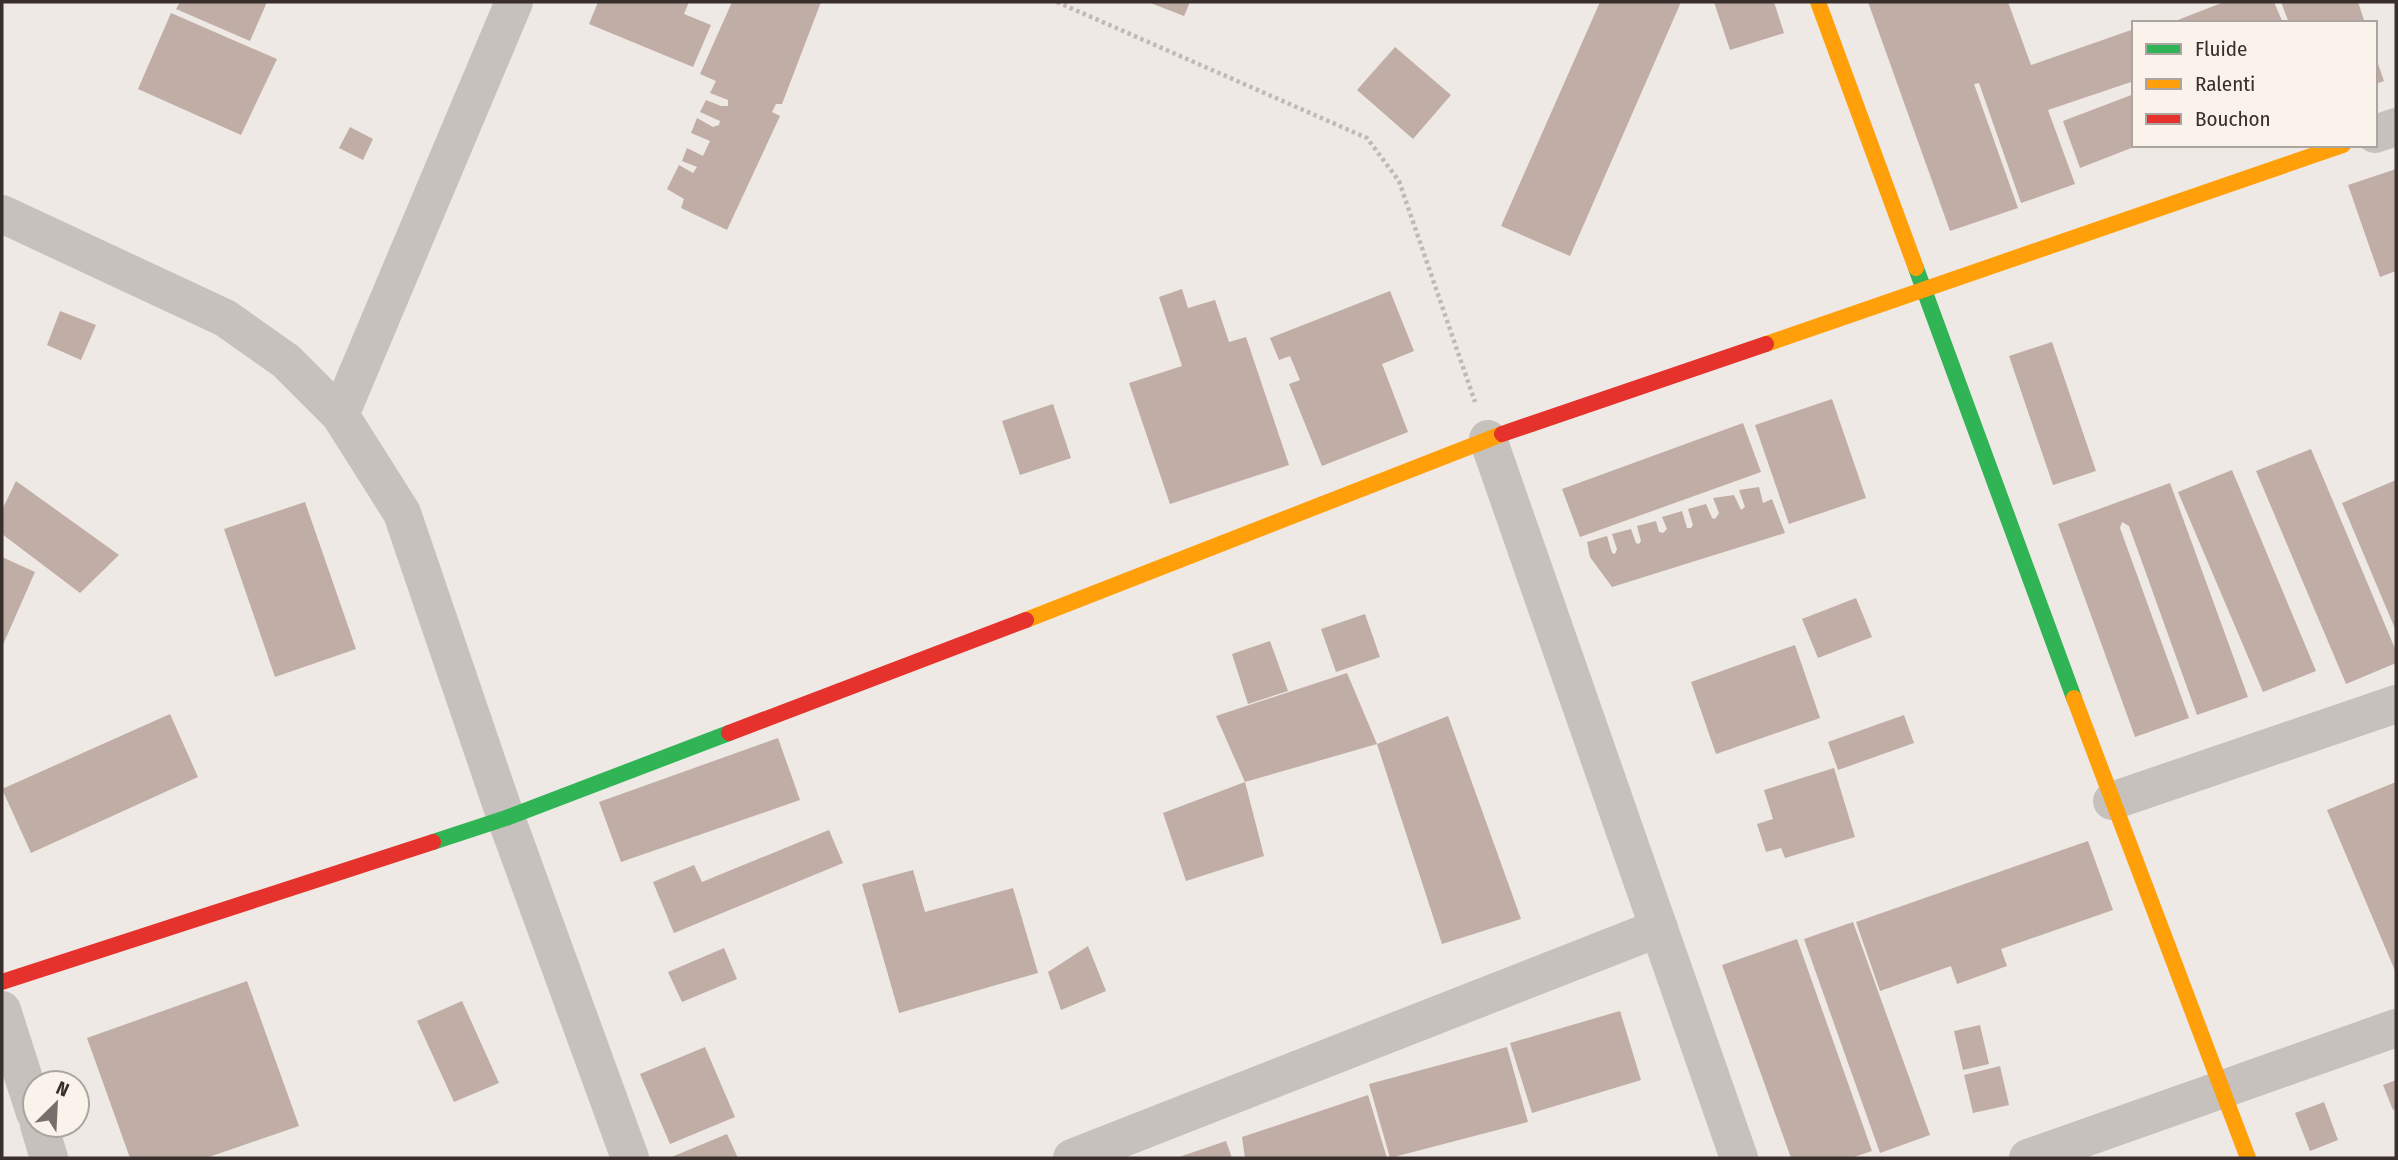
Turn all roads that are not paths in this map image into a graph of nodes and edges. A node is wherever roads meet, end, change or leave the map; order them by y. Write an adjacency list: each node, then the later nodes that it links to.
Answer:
1 (514, 2): 8 (street)
2 (1818, 2): 7 (street)
3 (2396, 127): 4 (street)
4 (2377, 133)
5 (2337, 147): 7 (street)
6 (2, 214): 8 (street)
7 (1925, 290): 9 (street); 11 (street)
8 (340, 415): 12 (street)
9 (1488, 439): 12 (street); 13 (street)
10 (2396, 704): 11 (street)
11 (2112, 801): 18 (street)
12 (506, 818): 14 (street); 21 (street)
13 (1659, 928): 22 (street); 23 (street)
14 (2, 982)
15 (2, 1010): 17 (street)
16 (2396, 1028): 18 (street)
17 (21, 1069)
18 (2222, 1090): 24 (street); 25 (street)
19 (43, 1139): 20 (street)
20 (49, 1158)
21 (630, 1158)
22 (1072, 1158)
23 (1740, 1158)
24 (2028, 1158)
25 (2248, 1158)

